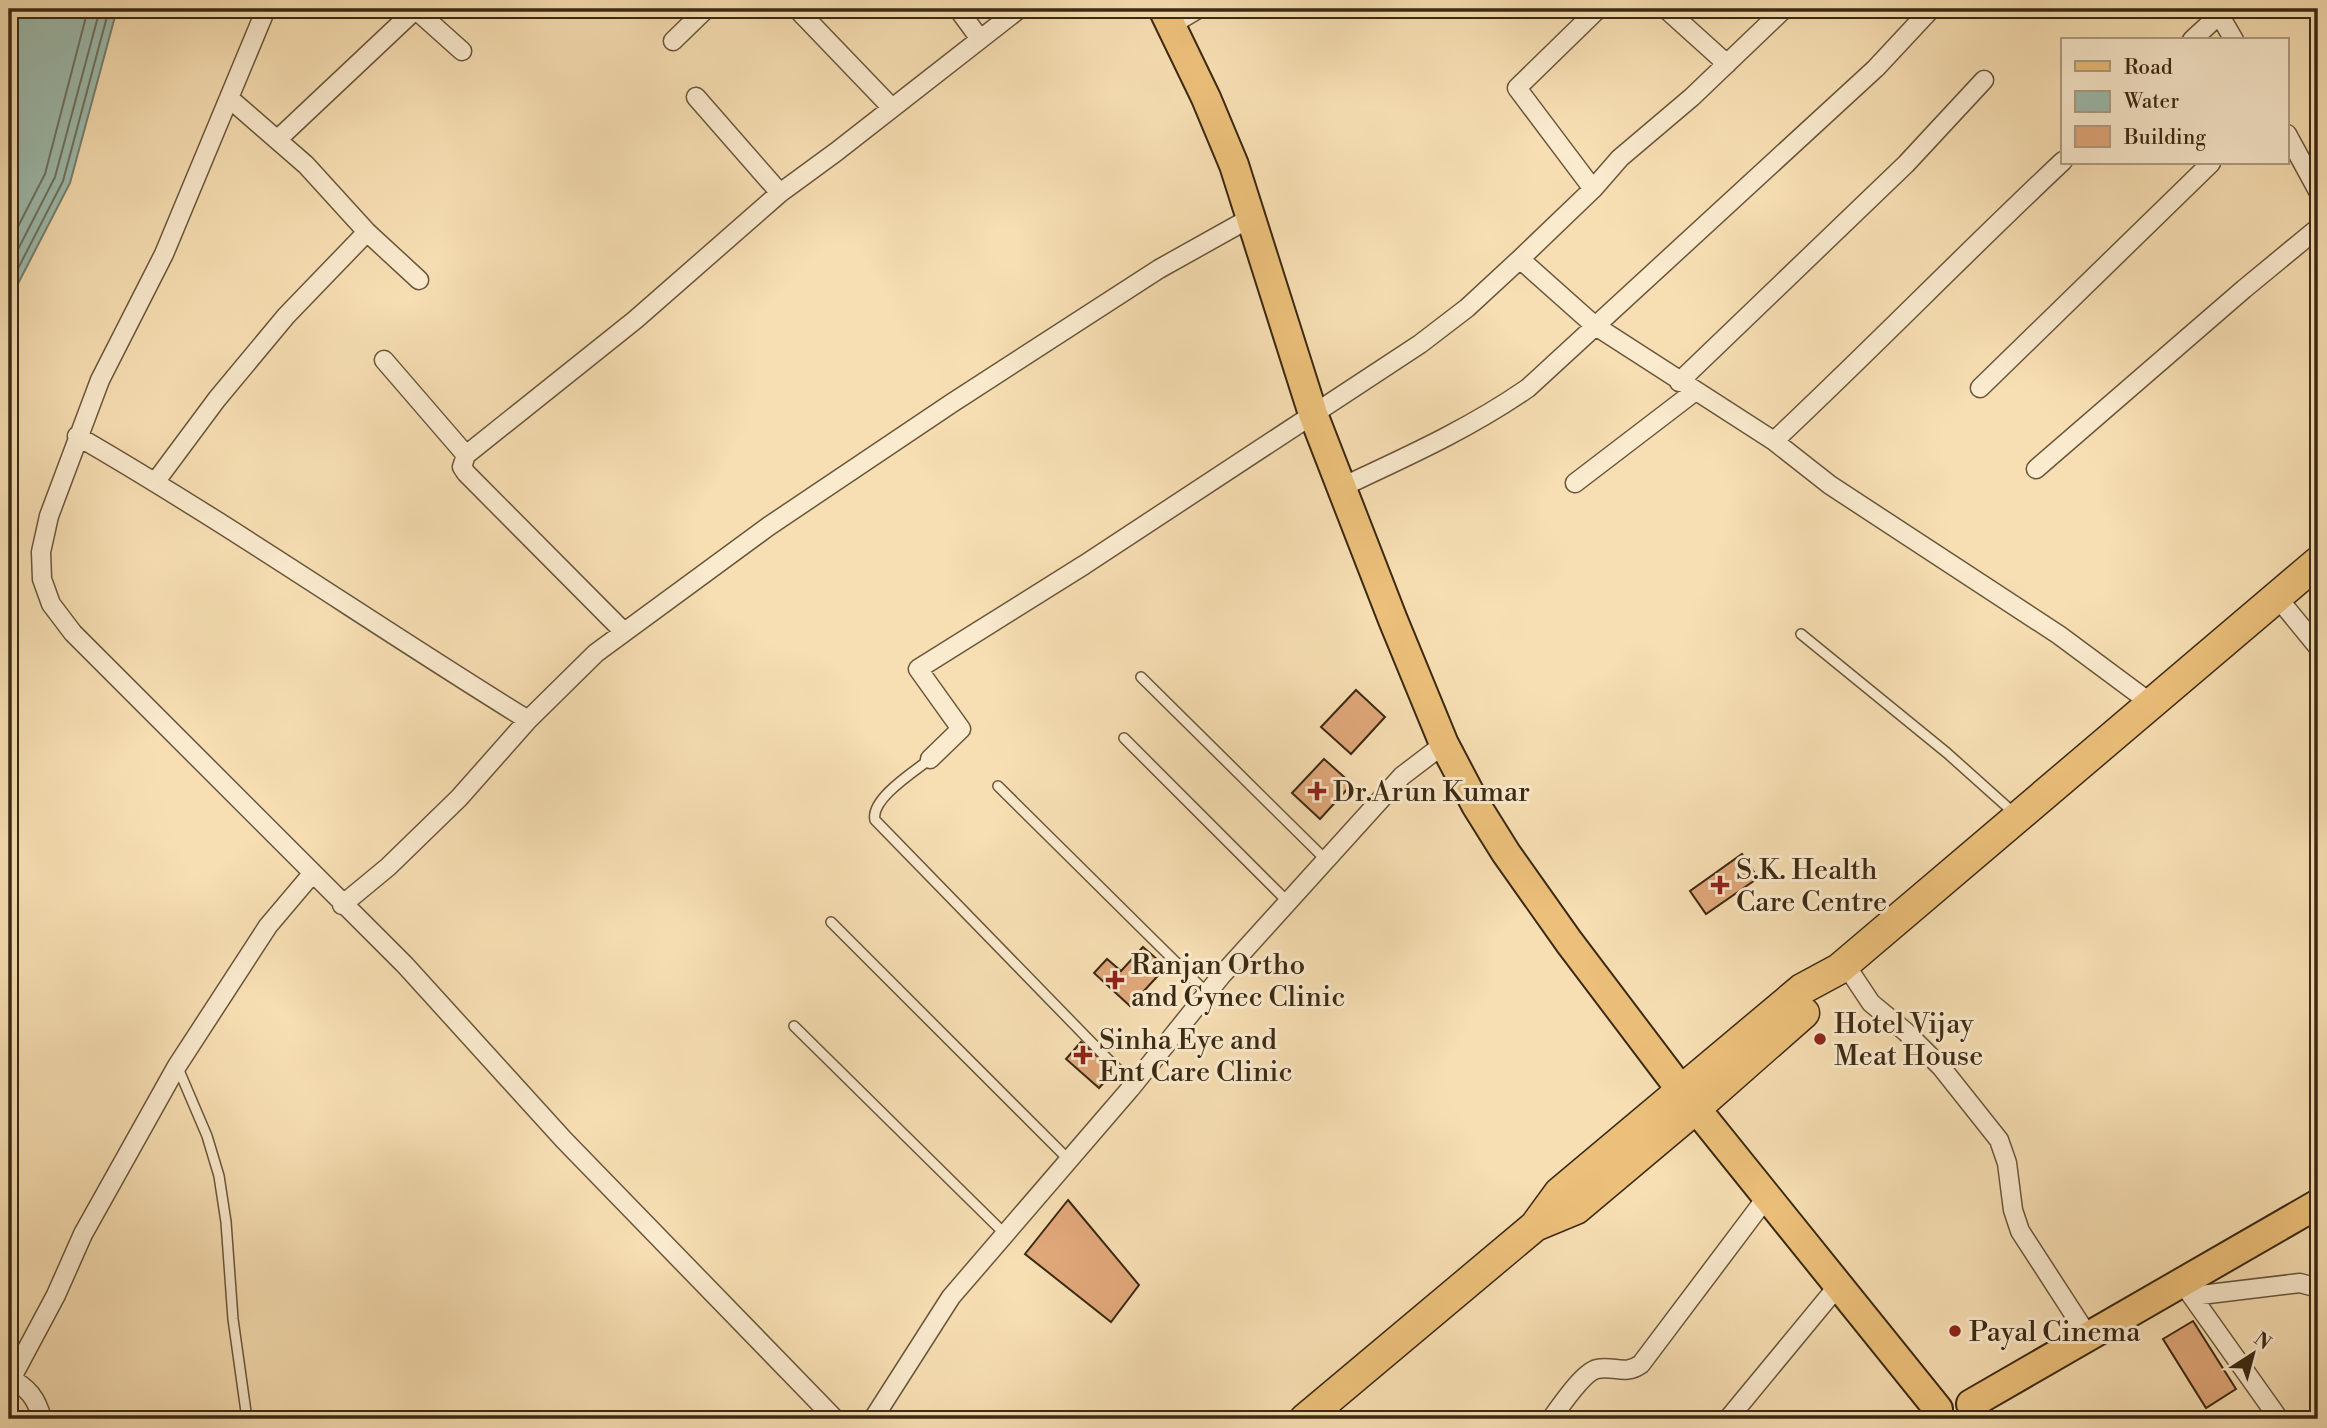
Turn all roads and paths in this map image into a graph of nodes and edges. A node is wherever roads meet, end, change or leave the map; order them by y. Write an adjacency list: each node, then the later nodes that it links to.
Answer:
1 (265, 9): 22 (street)
2 (416, 9): 18 (street); 25 (street)
3 (706, 9): 17 (street)
4 (797, 9): 23 (street)
5 (958, 9): 16 (street)
6 (1018, 9): 16 (street)
7 (1198, 9): 13 (street)
8 (1598, 9): 28 (street)
9 (1666, 9): 19 (street)
10 (1783, 9): 19 (street)
11 (1931, 9): 36 (street)
12 (2218, 12): 14 (street); 15 (street)
13 (1167, 17): 31 (main road)
14 (2194, 38)
15 (2233, 38)
16 (980, 39): 23 (street)
17 (673, 41)
18 (462, 51)
19 (1727, 64): 28 (street)
20 (1984, 80): 38 (street)
21 (696, 97): 30 (street)
22 (229, 98): 25 (street); 41 (street)
23 (891, 108): 30 (street)
24 (2288, 136): 29 (street)
25 (278, 139): 33 (street)
26 (2061, 163): 42 (street)
27 (2210, 164): 39 (street)
28 (1593, 190): 34 (street)
29 (2318, 191)
30 (780, 193): 43 (street)
31 (1252, 217): 40 (main road); 50 (street)
32 (2318, 228): 44 (street)
33 (367, 232): 35 (street); 45 (street)
34 (1520, 259): 36 (street); 40 (street)
35 (419, 280)
36 (1594, 325): 38 (street); 47 (street)
37 (384, 360): 43 (street)
38 (1687, 387): 42 (street); 46 (street)
39 (1980, 388)
40 (1313, 414): 47 (main road); 58 (street)
41 (77, 436): 45 (street); 62 (street)
42 (1774, 442): 54 (street)
43 (466, 455): 50 (street)
44 (2036, 469)
45 (156, 481): 55 (street)
46 (1575, 483)
47 (1342, 487): 57 (main road)
48 (2318, 562): 49 (highway)
49 (2277, 597): 52 (street); 54 (highway)
50 (624, 632): 55 (street)
51 (1801, 634): 60 (lane)
52 (2318, 647)
53 (1141, 677): 61 (lane)
54 (2152, 704): 60 (highway)
55 (528, 720): 64 (street)
56 (1124, 738): 63 (lane)
57 (1444, 744): 61 (street); 71 (main road)
58 (930, 759): 70 (lane)
59 (998, 786): 67 (lane)
60 (2019, 817): 66 (highway)
61 (1325, 859): 63 (street)
62 (313, 874): 64 (street); 69 (street)
63 (1287, 901): 67 (street)
64 (342, 905): 85 (street)
65 (831, 922): 72 (lane)
66 (1842, 967): 71 (highway); 79 (street)
67 (1207, 993): 70 (street)
68 (793, 1026): 75 (lane)
69 (177, 1066): 80 (street); 84 (lane)
70 (1133, 1085): 72 (street)
71 (1688, 1100): 73 (main road); 87 (highway)
72 (1069, 1160): 75 (street)
73 (1766, 1198): 76 (main road); 88 (street)
74 (2318, 1203): 78 (main road)
75 (1006, 1235): 86 (street)
76 (1837, 1287): 82 (main road); 89 (street)
77 (2318, 1288): 78 (street)
78 (2186, 1289): 79 (main road); 90 (street)
79 (2088, 1336): 81 (main road)
80 (10, 1380): 83 (street)
81 (1969, 1411): 82 (main road)
82 (1940, 1414)
83 (42, 1419)
84 (247, 1419)
85 (835, 1419)
86 (873, 1419)
87 (1305, 1419)
88 (1550, 1419)
89 (1728, 1419)
90 (2279, 1419)

